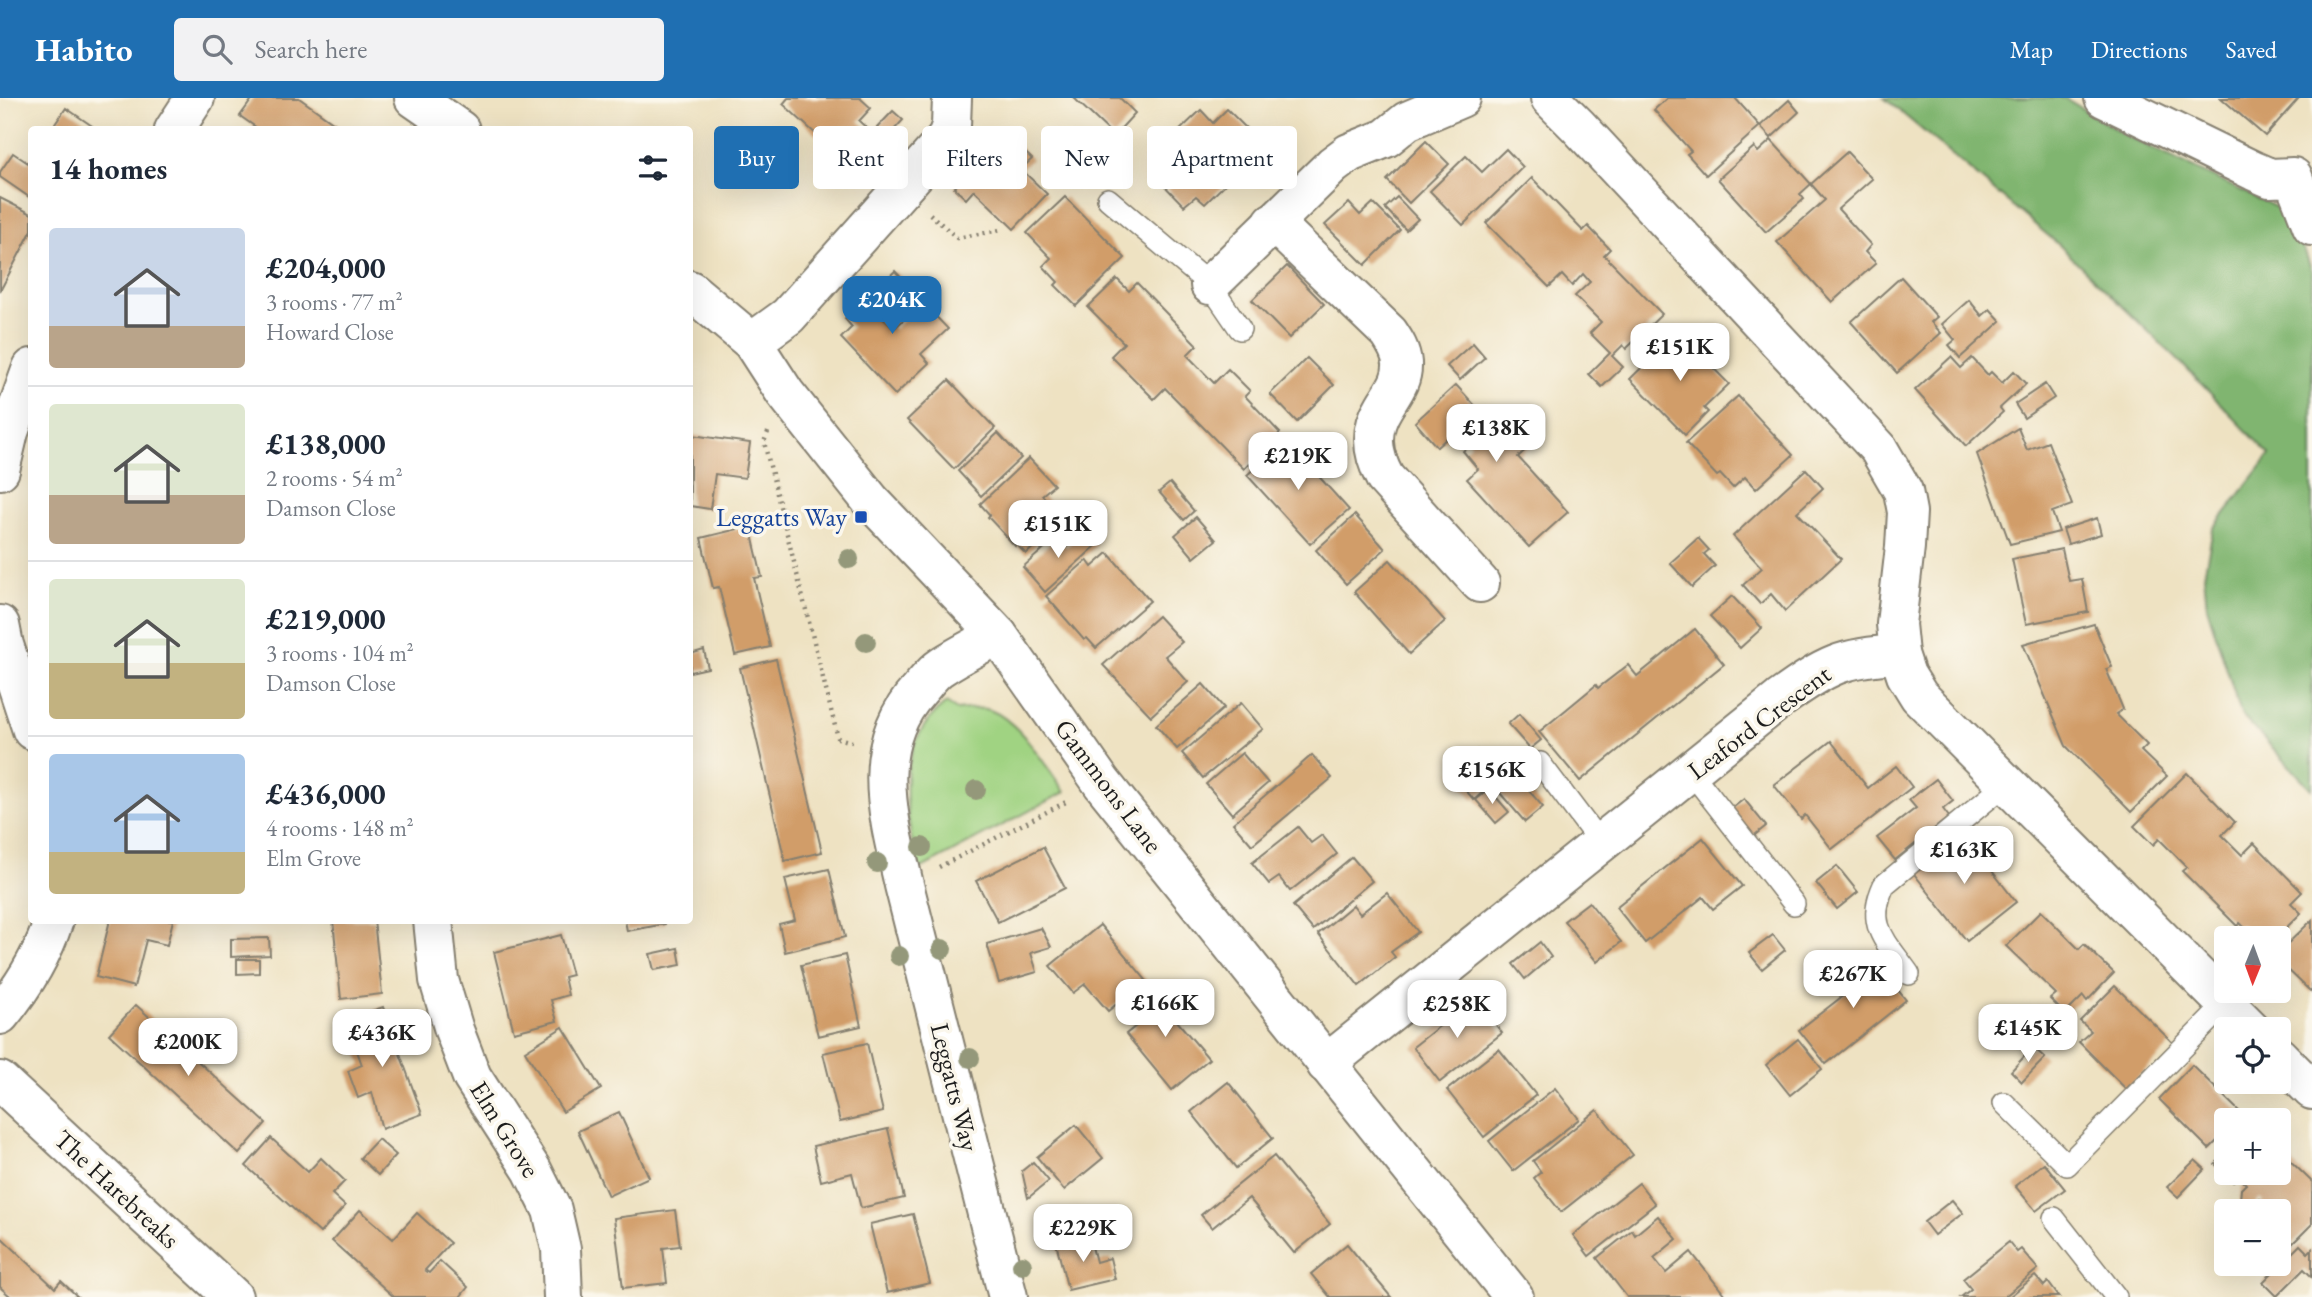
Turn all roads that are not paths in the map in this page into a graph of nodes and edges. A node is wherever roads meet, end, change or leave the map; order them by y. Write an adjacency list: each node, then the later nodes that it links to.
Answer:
1 (195, 98): 7 (street)
2 (414, 98): 8 (street)
3 (952, 98): 16 (street)
4 (1461, 98): 11 (street)
5 (1549, 98): 22 (street)
6 (2104, 98): 9 (street)
7 (177, 126)
8 (454, 126)
9 (2302, 174): 12 (street)
10 (1108, 199): 13 (lane)
11 (1273, 222): 13 (street); 19 (street)
12 (2312, 226)
13 (1210, 285): 15 (lane)
14 (693, 293): 16 (street, Gammons Lane)
15 (1240, 329)
16 (752, 342): 21 (street, Gammons Lane)
17 (28, 379): 18 (street)
18 (0, 470)
19 (1480, 583)
20 (0, 625): 23 (street)
21 (998, 635): 34 (street, Gammons Lane); 42 (street, Leggatts Way)
22 (1899, 654): 25 (street, Leaford Crescent); 26 (street)
23 (28, 718)
24 (1540, 763): 27 (lane)
25 (1691, 772): 27 (street, Leaford Crescent); 28 (lane)
26 (2006, 784): 31 (lane); 33 (street)
27 (1601, 844): 34 (street, Leaford Crescent)
28 (1794, 904)
29 (53, 924): 32 (street)
30 (433, 924): 41 (street, Elm Grove)
31 (1909, 974)
32 (0, 1015)
33 (2239, 1016): 38 (lane)
34 (1326, 1064): 43 (street, Gammons Lane)
35 (2291, 1069): 37 (street)
36 (0, 1081): 40 (street, The Harebreaks)
37 (2312, 1090)
38 (2004, 1103)
39 (2054, 1218): 44 (lane)
40 (233, 1297)
41 (563, 1297)
42 (1008, 1297)
43 (1514, 1297)
44 (2116, 1297)

